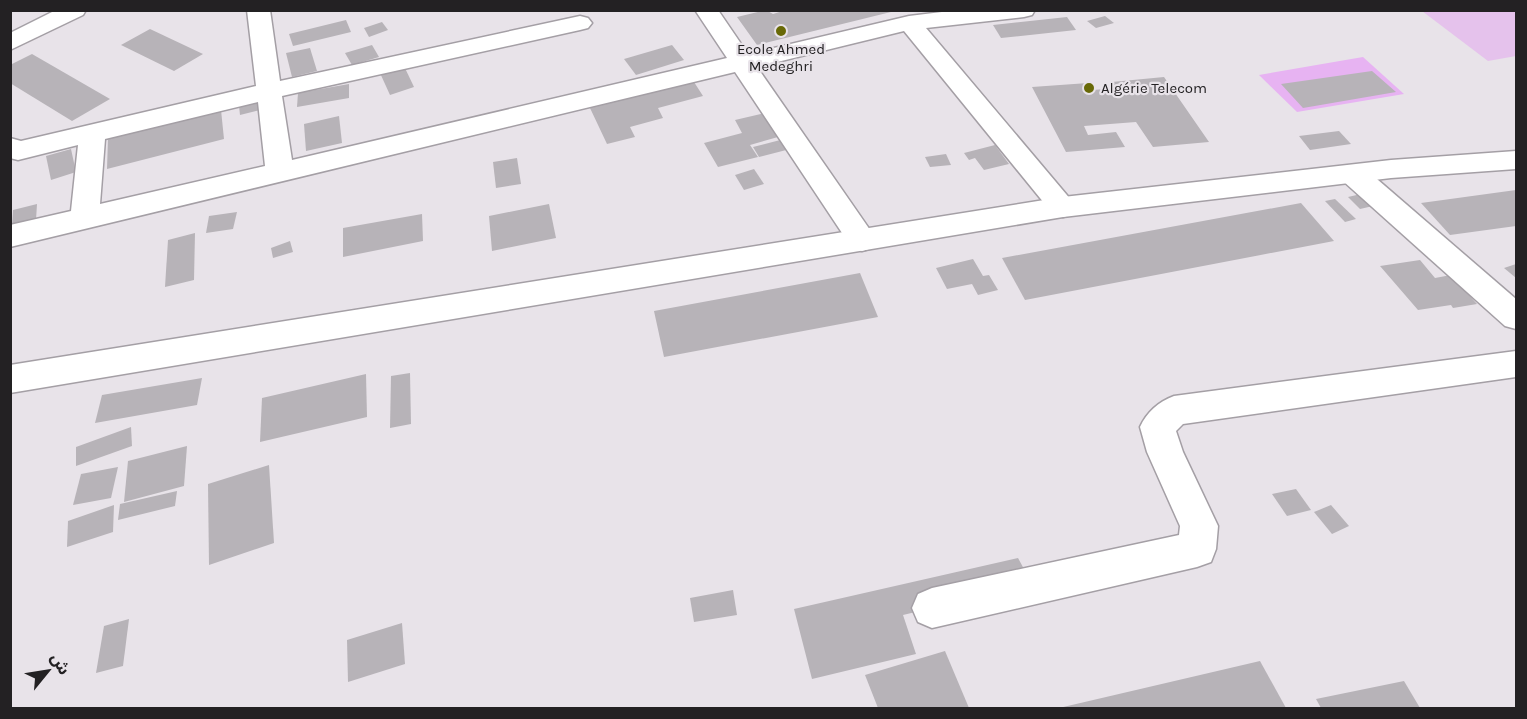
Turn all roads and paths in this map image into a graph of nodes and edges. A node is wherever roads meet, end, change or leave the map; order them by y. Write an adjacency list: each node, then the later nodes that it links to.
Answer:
1 (50, 10): 8 (street)
2 (75, 10): 9 (street)
3 (258, 10): 11 (street)
4 (706, 10): 10 (street)
5 (1024, 10): 6 (street)
6 (909, 23): 10 (street); 17 (street)
7 (582, 25): 11 (street)
8 (10, 32)
9 (10, 43)
10 (742, 63): 15 (street); 20 (street)
11 (269, 91): 12 (street); 15 (street)
12 (92, 134): 13 (street); 18 (street)
13 (10, 147)
14 (1516, 160): 16 (street)
15 (280, 172): 18 (street)
16 (1353, 174): 17 (street); 21 (street)
17 (1063, 207): 20 (street)
18 (85, 218): 19 (street)
19 (10, 236)
20 (862, 240): 23 (street)
21 (1516, 317)
22 (1516, 364): 24 (street)
23 (10, 379)
24 (932, 608)

